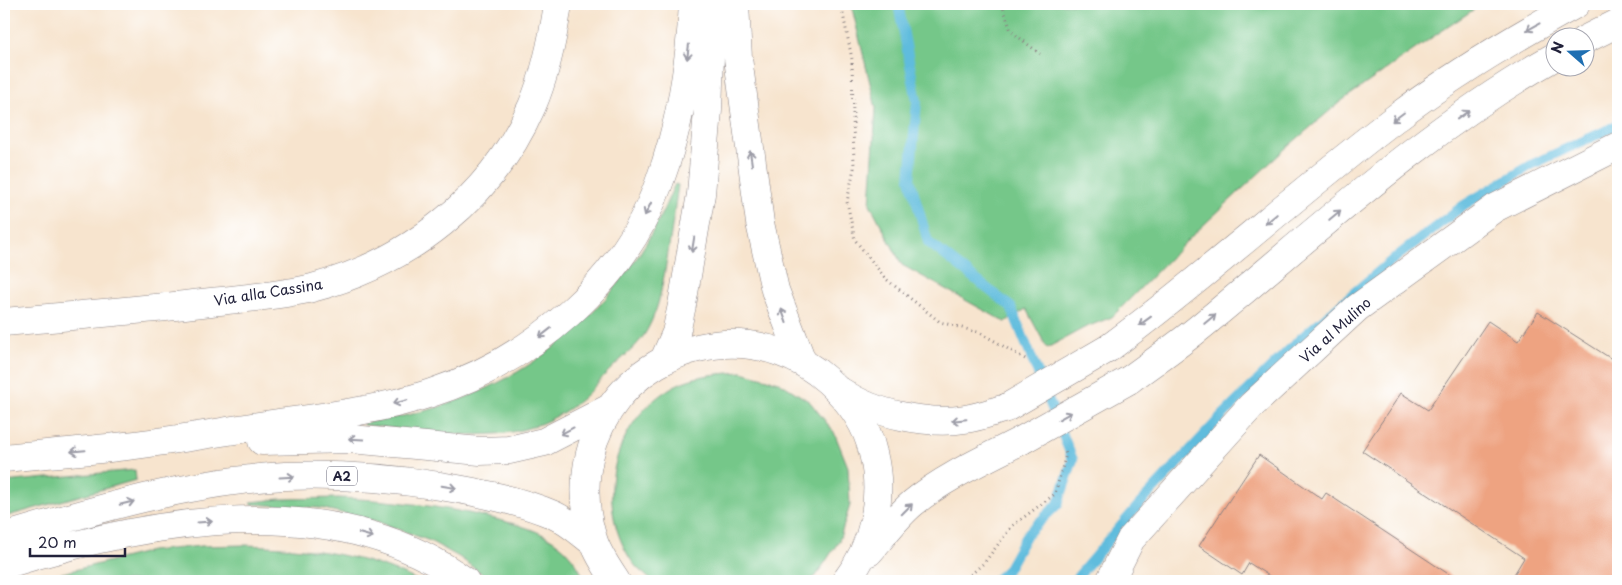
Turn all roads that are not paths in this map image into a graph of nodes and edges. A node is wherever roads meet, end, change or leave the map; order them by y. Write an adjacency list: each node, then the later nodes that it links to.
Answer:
1 (558, 4): 10 (main road, Via alla Cassina)
2 (693, 4): 15 (main road, one-way to 15)
3 (712, 4): 11 (main road, one-way to 11)
4 (735, 4): 12 (main road, one-way to 4)
5 (1576, 4): 13 (main road, one-way to 13, bridge)
6 (1618, 23): 7 (main road)
7 (1594, 35)
8 (1544, 63): 20 (main road, one-way to 8, bridge)
9 (1618, 146): 23 (main road, Via al Mulino)
10 (4, 322)
11 (664, 360): 12 (main road); 14 (main road)
12 (802, 362): 13 (main road)
13 (837, 388): 20 (main road)
14 (610, 408): 15 (main road, one-way to 15); 18 (main road)
15 (126, 446): 16 (main road, one-way to 16)
16 (4, 458)
17 (4, 537): 18 (main road, A2, one-way to 18)
18 (594, 543): 22 (main road)
19 (4, 565): 21 (main road, one-way to 21)
20 (850, 577)
21 (465, 581)
22 (616, 581)
23 (1110, 581)

